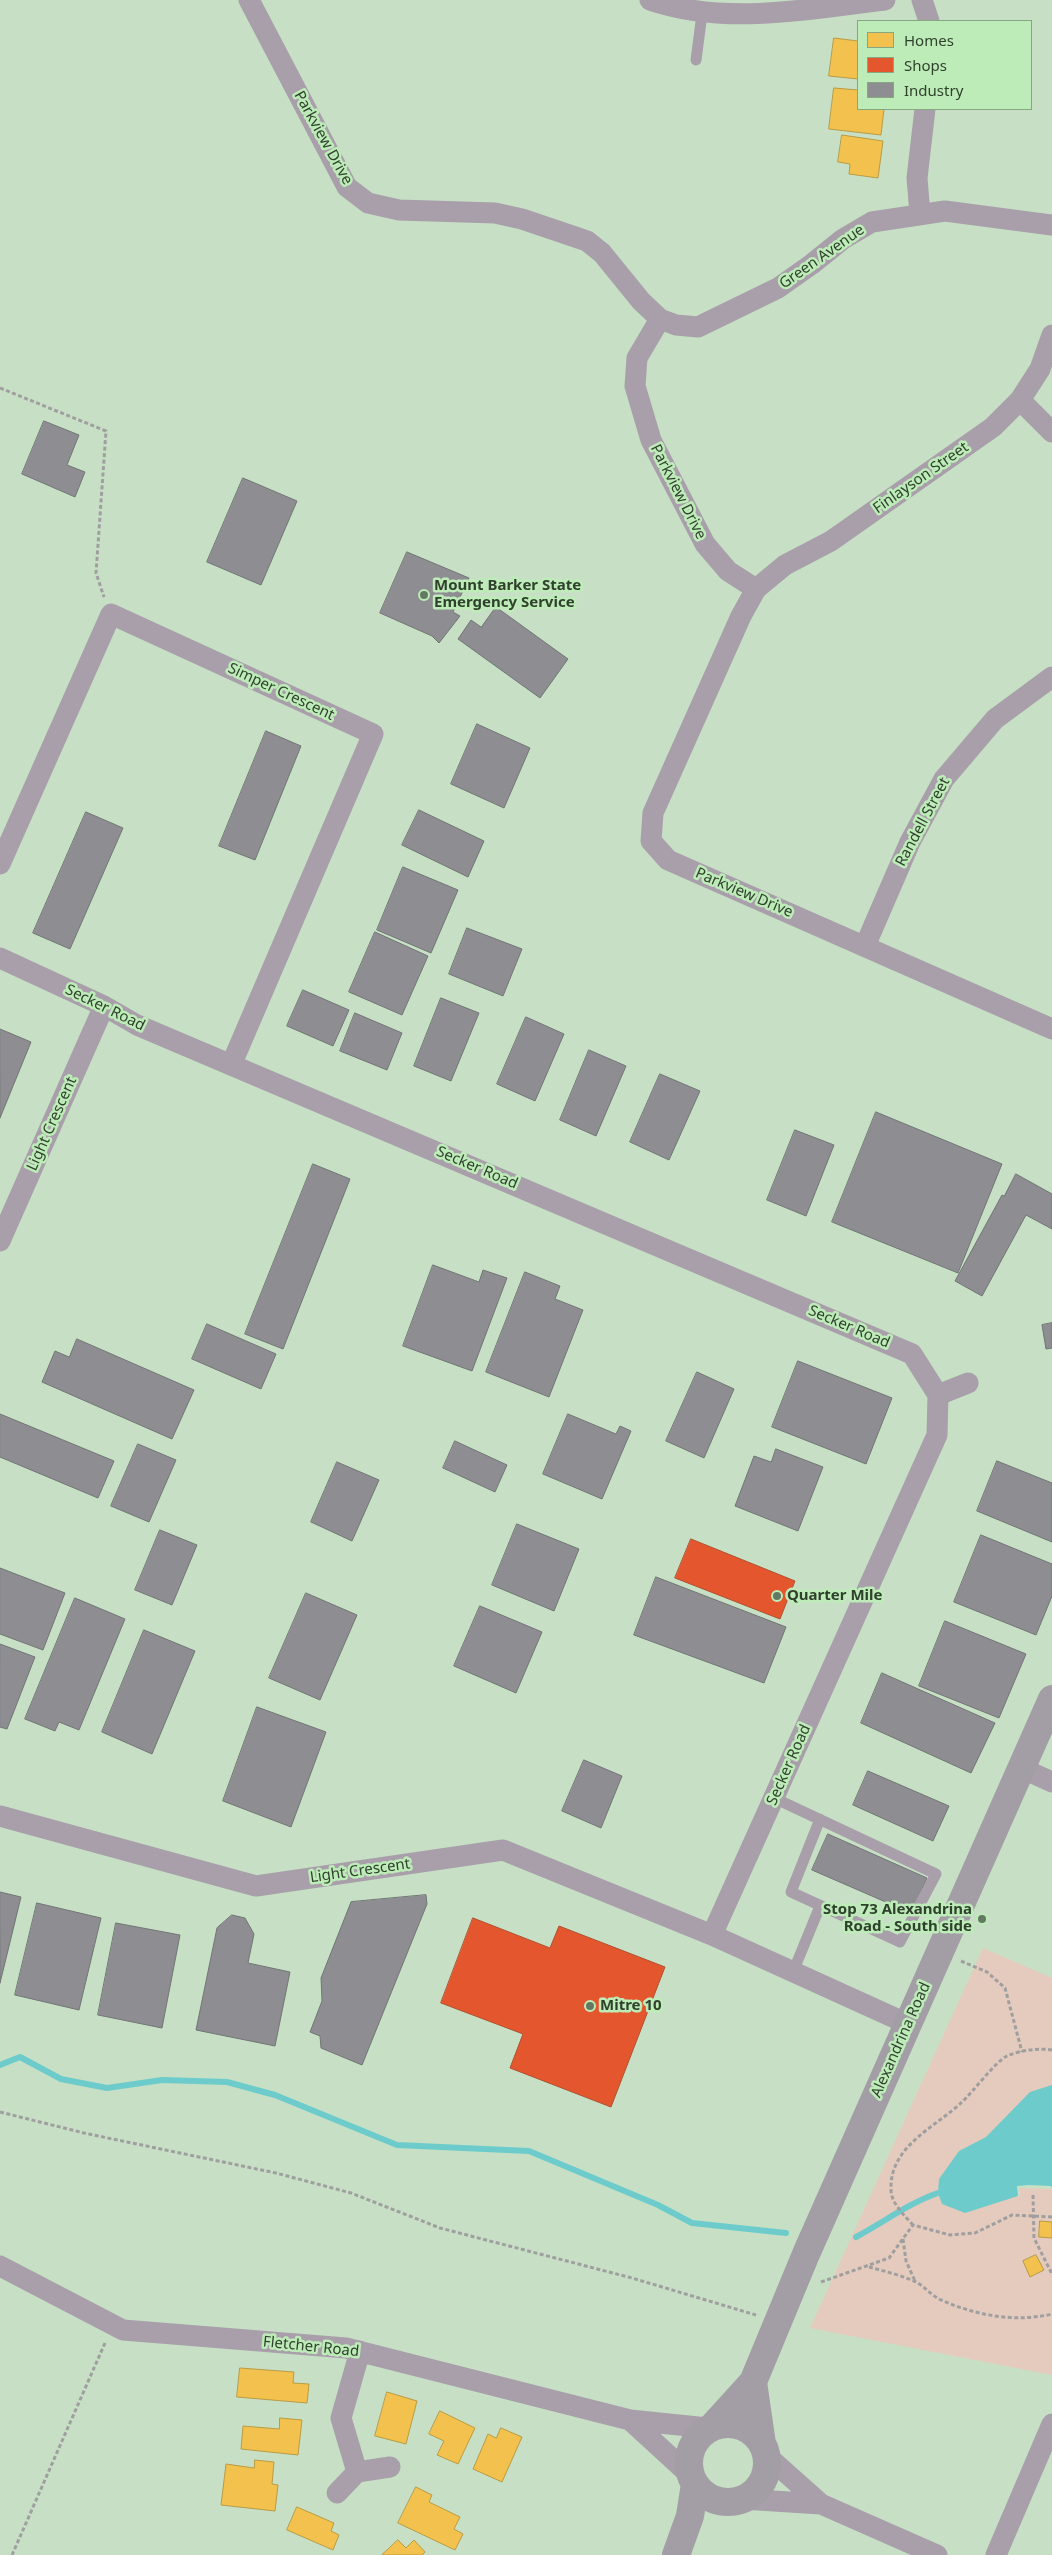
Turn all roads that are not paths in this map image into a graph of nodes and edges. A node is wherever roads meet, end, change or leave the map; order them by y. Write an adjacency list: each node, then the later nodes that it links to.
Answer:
1 (249, 0): 11 (street, Parkview Drive)
2 (650, 0): 5 (street)
3 (885, 0): 5 (street)
4 (922, 0): 6 (street)
5 (702, 14): 7 (lane)
6 (929, 20)
7 (696, 60)
8 (925, 110): 9 (street)
9 (920, 214): 10 (street, Green Avenue); 11 (street, Green Avenue)
10 (1052, 225)
11 (660, 319): 15 (street, Parkview Drive)
12 (1052, 335): 13 (street, Finlayson Street)
13 (1020, 400): 14 (street); 15 (street, Finlayson Street)
14 (1052, 432)
15 (756, 589): 18 (street, Parkview Drive)
16 (1052, 677): 18 (street, Randell Street)
17 (0, 864): 22 (street, Simper Crescent)
18 (865, 946): 21 (street, Parkview Drive)
19 (0, 958): 20 (street, Secker Road)
20 (104, 1006): 22 (street, Secker Road); 23 (street, Light Crescent)
21 (1052, 1029)
22 (232, 1064): 25 (street, Secker Road)
23 (0, 1241)
24 (968, 1383): 25 (street)
25 (938, 1395): 29 (street, Secker Road)
26 (1052, 1698): 27 (main road, Alexandrina Road)
27 (1021, 1768): 28 (street); 35 (main road, Alexandrina Road)
28 (1052, 1782)
29 (774, 1798): 31 (lane); 33 (street, Secker Road)
30 (0, 1816): 33 (street, Light Crescent)
31 (820, 1819): 32 (lane); 32 (lane)
32 (820, 1906): 34 (lane)
33 (712, 1935): 34 (street)
34 (793, 1972): 35 (street)
35 (908, 2024): 38 (main road, Alexandrina Road)
36 (0, 2266): 37 (street, Fletcher Road)
37 (360, 2351): 39 (street, Fletcher Road); 44 (street)
38 (753, 2382): 41 (main road, Alexandrina Road); 42 (main road)
39 (630, 2420): 41 (street, Fletcher Road); 45 (street, Fletcher Road)
40 (1052, 2424): 51 (street)
41 (711, 2427): 42 (main road); 45 (main road)
42 (764, 2450): 47 (main road); 48 (street)
43 (390, 2467): 44 (street)
44 (357, 2472): 46 (street)
45 (693, 2480): 47 (main road); 49 (main road)
46 (337, 2493)
47 (732, 2500): 48 (street); 49 (main road)
48 (820, 2504): 50 (street)
49 (677, 2555)
50 (937, 2555)
51 (996, 2555)

